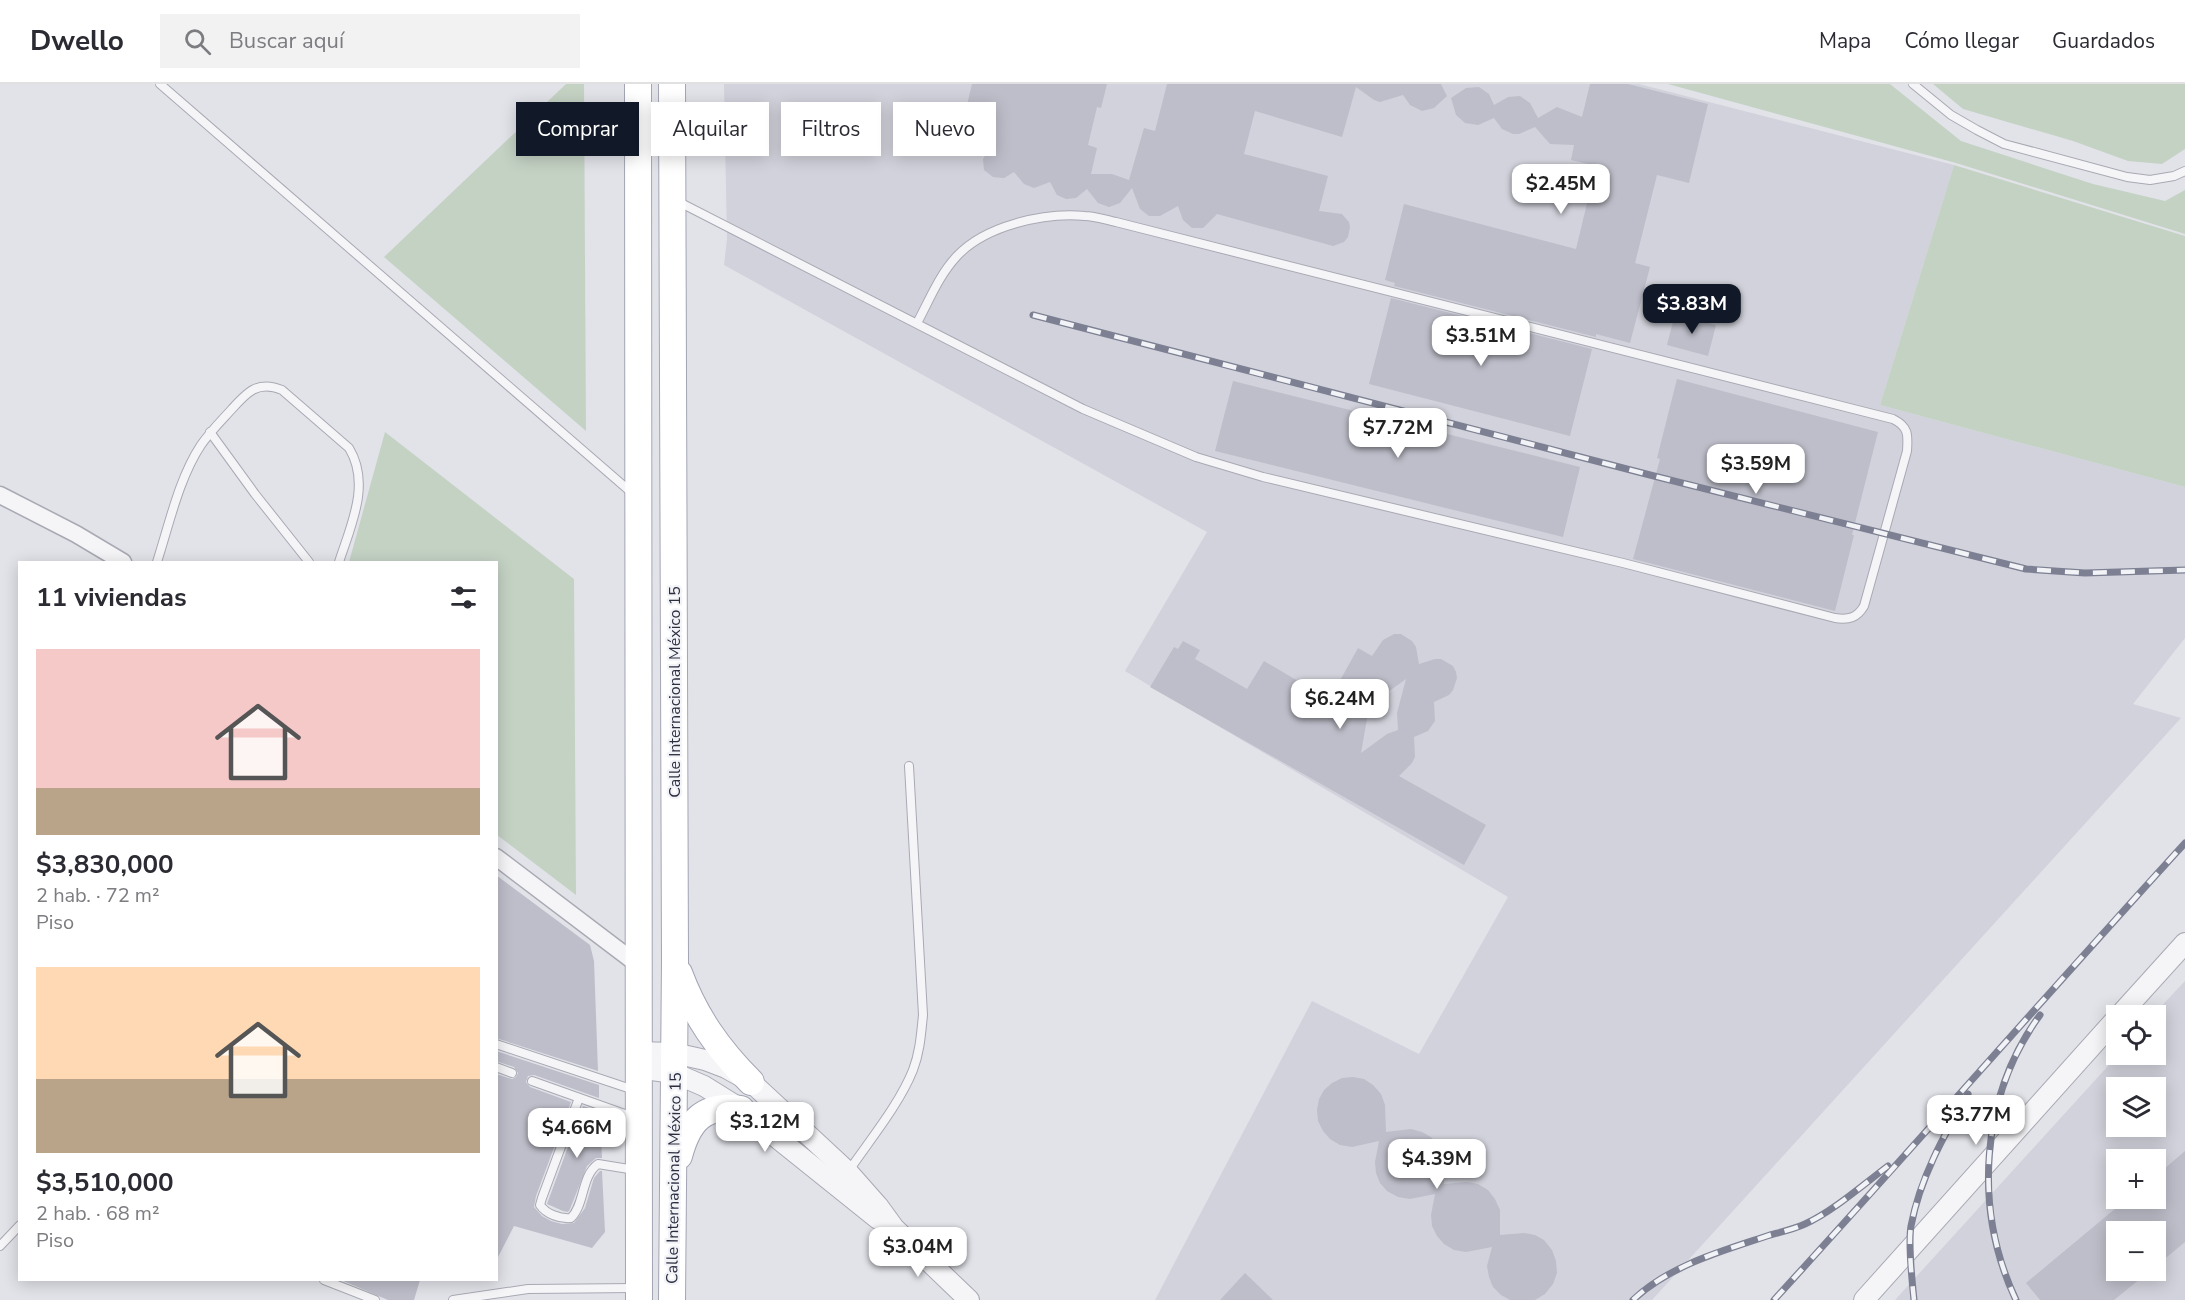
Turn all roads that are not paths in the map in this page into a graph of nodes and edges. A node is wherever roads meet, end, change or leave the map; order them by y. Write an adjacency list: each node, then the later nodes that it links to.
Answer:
1 (160, 84): 10 (lane)
2 (638, 84): 10 (main road, Calle Internacional México 15)
3 (672, 84): 6 (main road, Calle Internacional México 15)
4 (1913, 84): 5 (lane)
5 (2185, 171)
6 (673, 199): 7 (lane); 18 (main road, Calle Internacional México 15)
7 (917, 323): 7 (lane)
8 (210, 432): 12 (lane); 13 (lane); 14 (lane)
9 (0, 495): 11 (street)
10 (637, 497): 19 (main road, Calle Internacional México 15)
11 (121, 561)
12 (157, 561)
13 (308, 561)
14 (339, 561)
15 (909, 766): 33 (lane)
16 (498, 859): 19 (street)
17 (2185, 943): 20 (street)
18 (675, 961): 23 (main road, Calle Internacional México 15); 28 (main road)
19 (637, 964): 25 (main road, Calle Internacional México 15)
20 (2129, 1005)
21 (2106, 1030): 43 (street)
22 (498, 1044): 25 (lane)
23 (674, 1063): 25 (street); 28 (street); 30 (street); 34 (main road, Calle Internacional México 15)
24 (498, 1068): 26 (lane)
25 (637, 1070): 31 (main road, Calle Internacional México 15)
26 (512, 1073)
27 (532, 1081): 29 (lane)
28 (751, 1082): 33 (street)
29 (579, 1098): 31 (lane); 32 (lane)
30 (741, 1108): 33 (street); 34 (main road)
31 (637, 1119): 32 (main road, Calle Internacional México 15)
32 (638, 1170): 38 (main road, Calle Internacional México 15)
33 (843, 1180): 42 (street)
34 (672, 1189): 41 (main road, Calle Internacional México 15)
35 (18, 1227): 36 (lane)
36 (0, 1246)
37 (327, 1281): 39 (lane)
38 (639, 1294): 40 (lane)
39 (375, 1300)
40 (453, 1300)
41 (672, 1300)
42 (969, 1300)
43 (1864, 1300)

